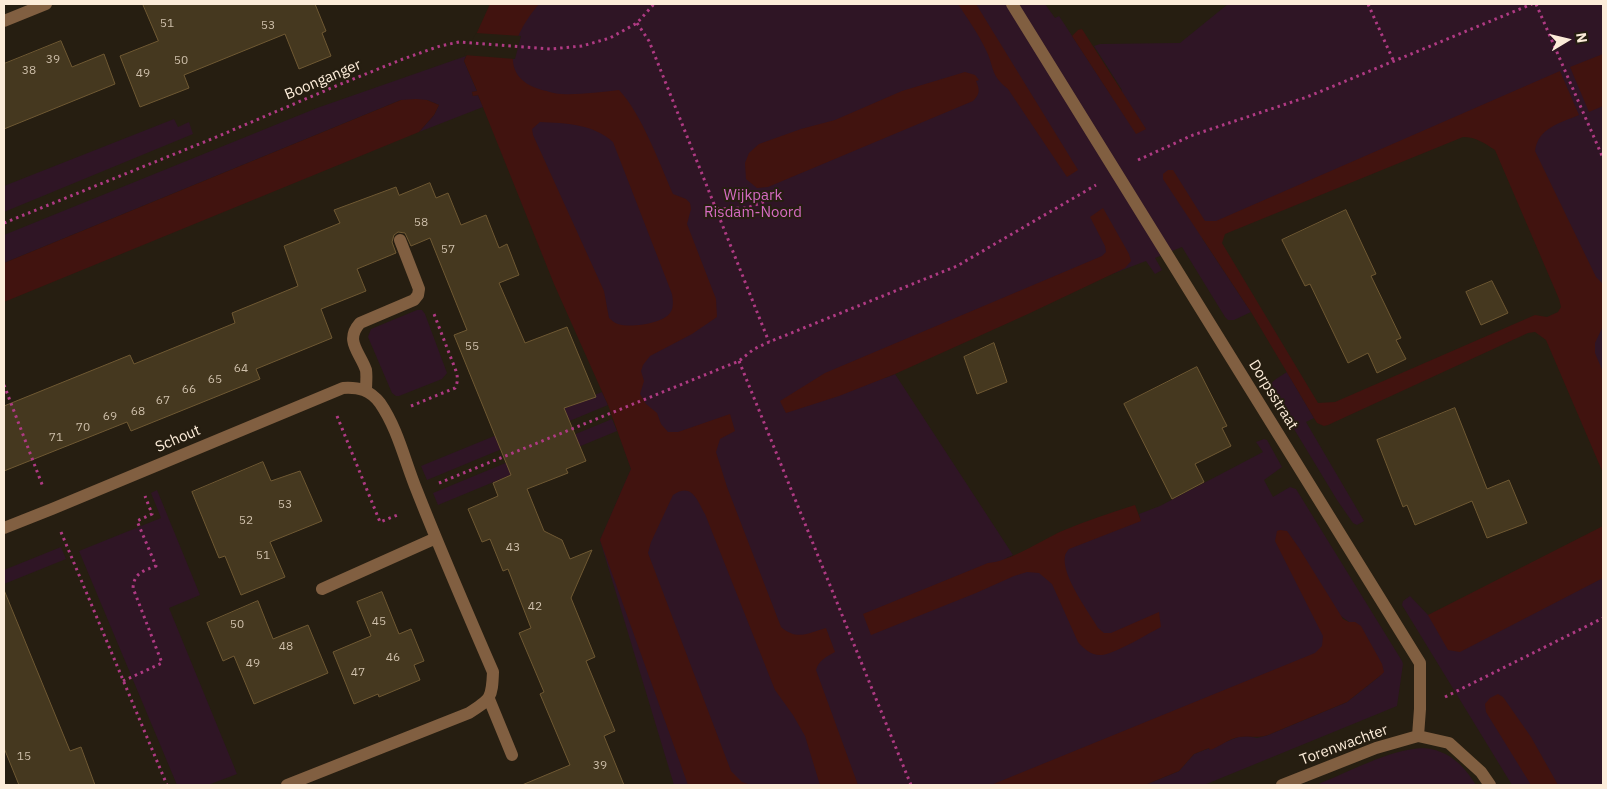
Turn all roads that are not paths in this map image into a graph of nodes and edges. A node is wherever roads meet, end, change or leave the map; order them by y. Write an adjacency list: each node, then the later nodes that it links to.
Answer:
1 (46, 4): 3 (street)
2 (1012, 4): 10 (street, Dorpsstraat)
3 (4, 21)
4 (400, 240): 5 (street)
5 (366, 390): 6 (street, Schout); 7 (street)
6 (4, 528)
7 (436, 538): 8 (street); 9 (street)
8 (322, 589)
9 (488, 699): 11 (street); 12 (street)
10 (1418, 736): 13 (street, Torenwachter); 14 (street)
11 (512, 755)
12 (287, 785)
13 (1282, 785)
14 (1490, 785)

